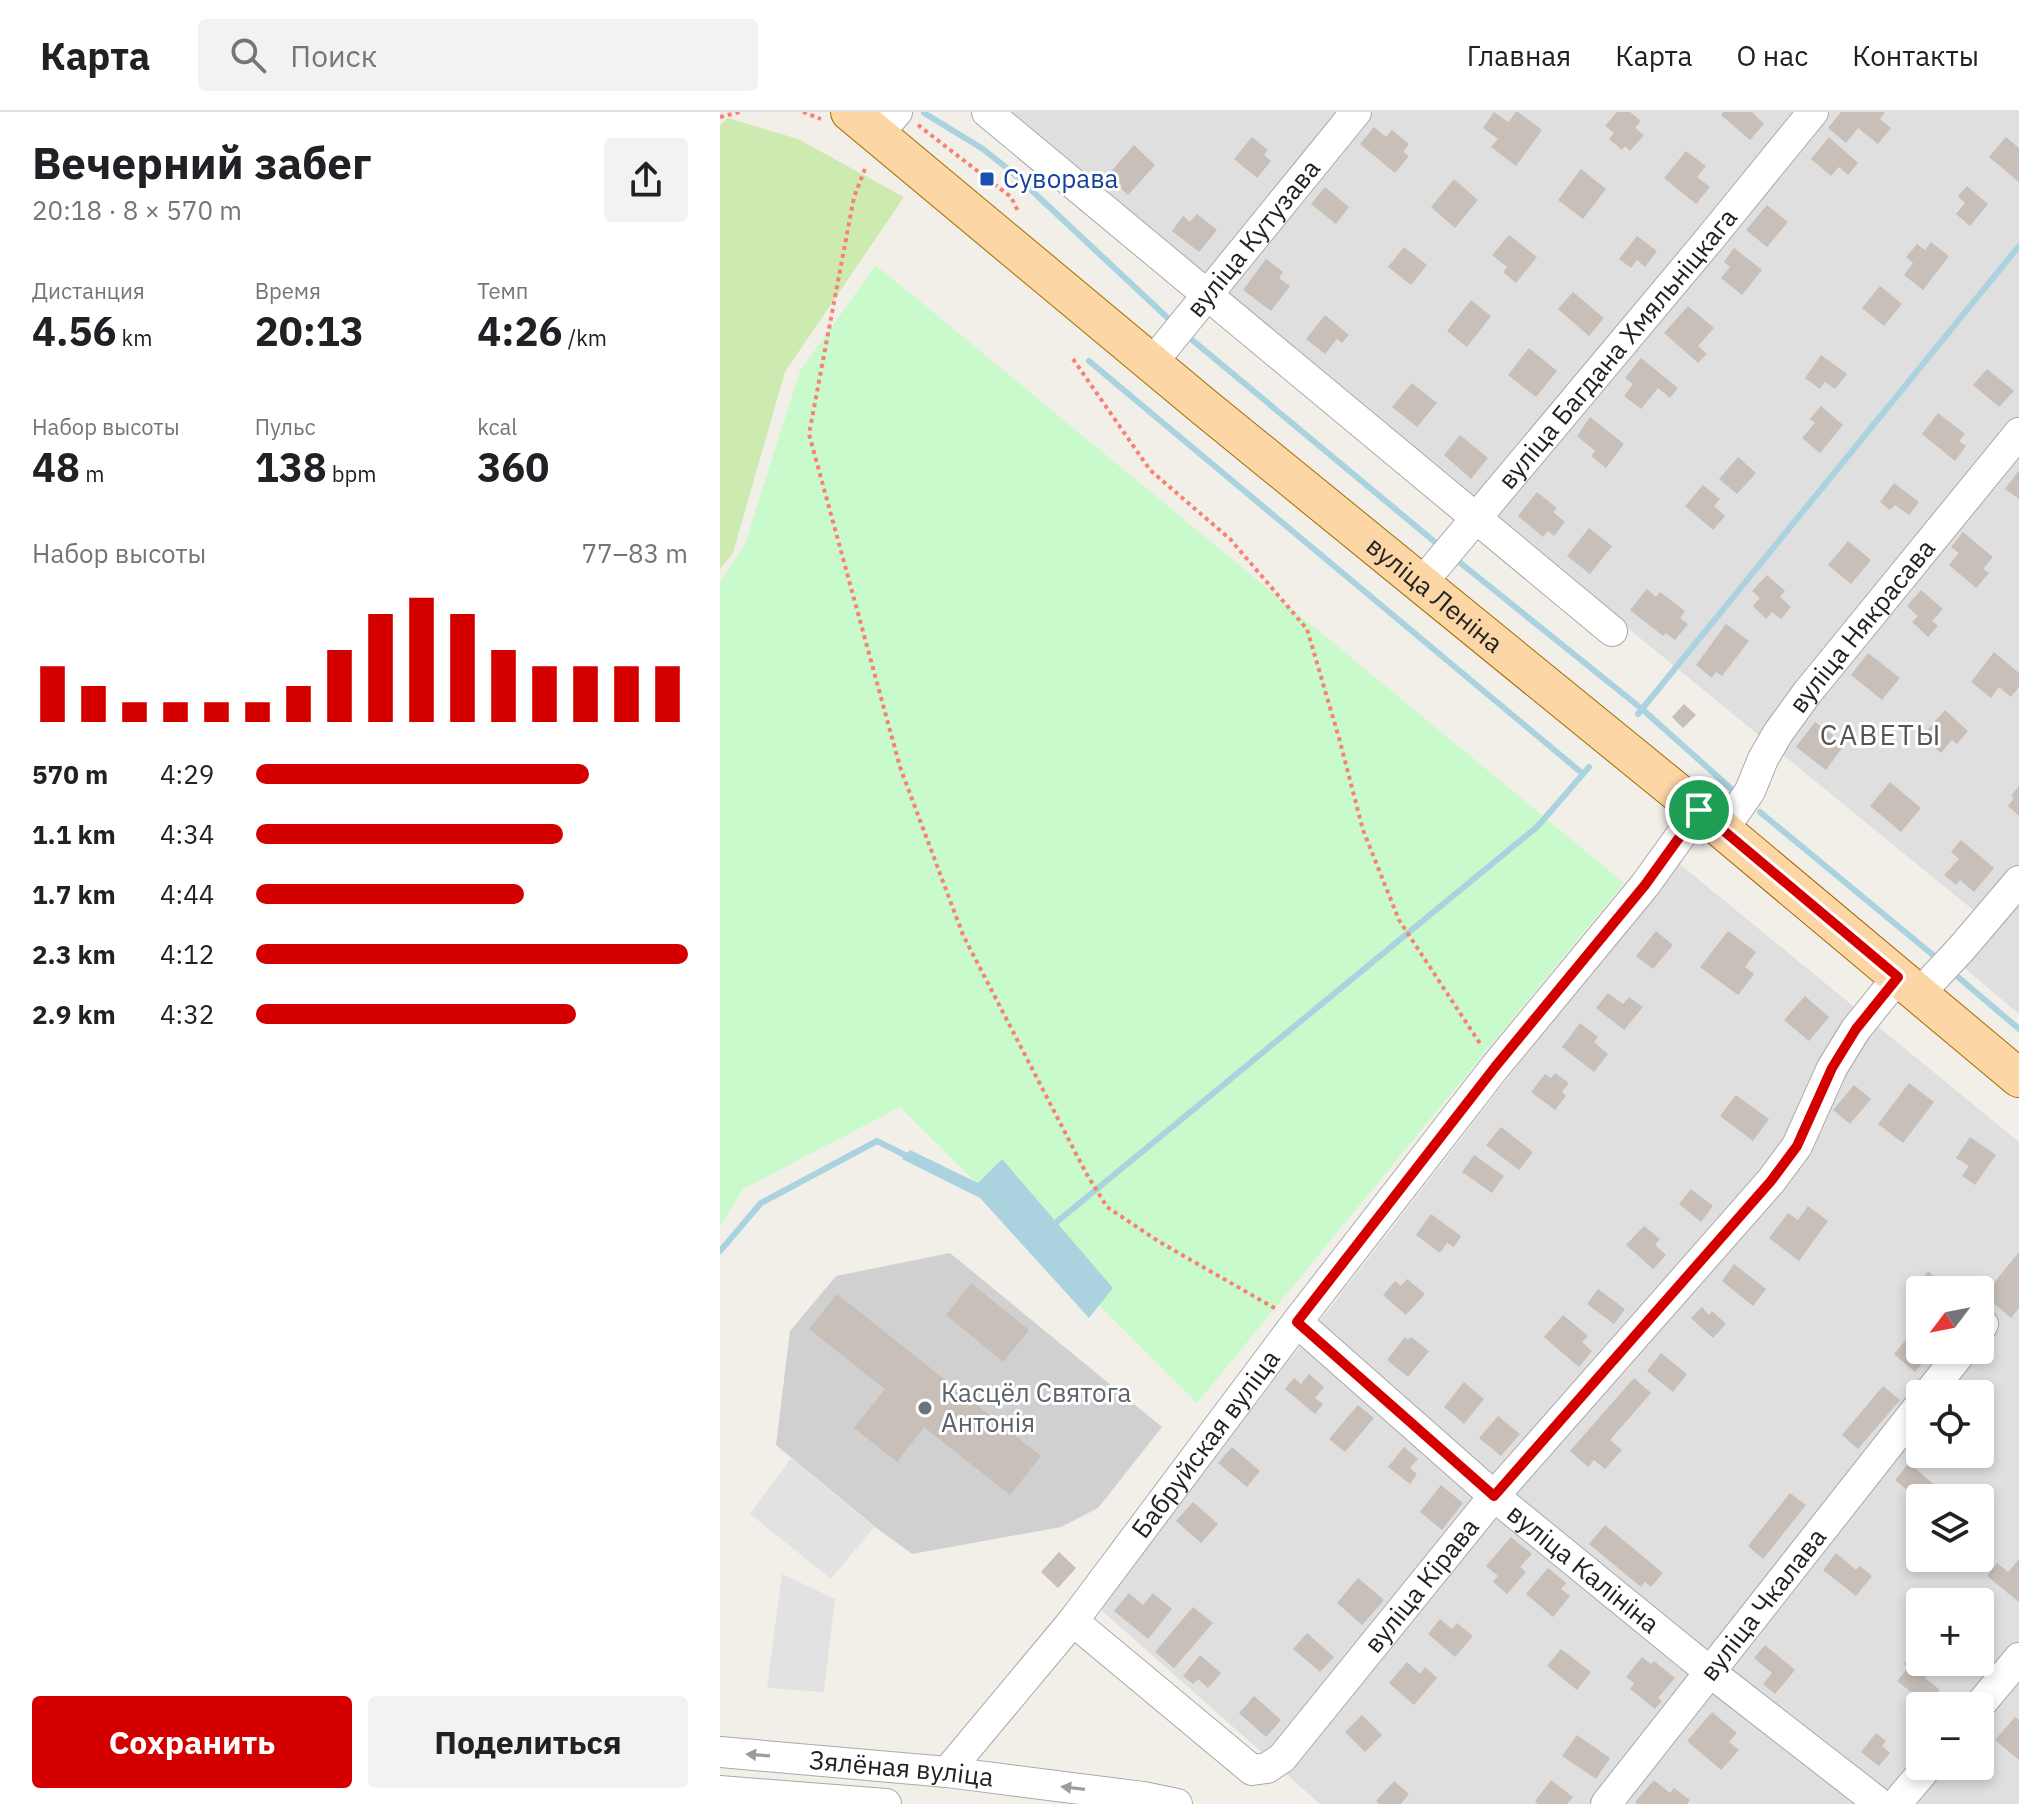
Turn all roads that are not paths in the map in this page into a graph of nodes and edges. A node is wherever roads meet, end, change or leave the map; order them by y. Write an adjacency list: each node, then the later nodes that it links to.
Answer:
1 (987, 112): 5 (street)
2 (1356, 112): 5 (street, вуліца Кутузава)
3 (1813, 112): 8 (street, вуліца Багдана Хмяльніцкага)
4 (873, 132): 6 (main road, вуліца Леніна)
5 (1208, 295): 6 (street, вуліца Кутузава); 8 (street)
6 (1151, 364): 9 (main road, вуліца Леніна)
7 (2019, 433): 11 (street, вуліца Някрасава)
8 (1477, 519): 9 (street, вуліца Багдана Хмяльніцкага); 10 (street)
9 (1420, 585): 11 (main road, вуліца Леніна)
10 (1612, 631)
11 (1711, 820): 13 (main road, вуліца Леніна); 15 (street, Бабруйская вуліца)
12 (2019, 881): 13 (street, вуліца Кірава)
13 (1908, 986): 14 (main road, вуліца Леніна); 19 (street, вуліца Кірава)
14 (2019, 1078)
15 (1297, 1322): 19 (street, вуліца Калініна); 20 (street, Бабруйская вуліца)
16 (1952, 1364): 17 (street)
17 (1939, 1380)
18 (1906, 1423): 22 (street, вуліца Чкалава)
19 (1494, 1496): 20 (street, вуліца Кірава); 22 (street, вуліца Калініна)
20 (1073, 1621): 25 (street, Бабруйская вуліца)
21 (2019, 1658): 23 (street)
22 (1710, 1672): 30 (street, вуліца Чкалава); 31 (street, вуліца Калініна)
23 (1991, 1692)
24 (720, 1752): 25 (street, Зялёная вуліца, one-way to 24)
25 (947, 1772): 29 (street, Зялёная вуліца, one-way to 25)
26 (1916, 1780): 32 (street)
27 (720, 1791): 28 (street, Зялёная вуліца)
28 (886, 1804)
29 (1177, 1804)
30 (1606, 1804)
31 (1880, 1804)
32 (1896, 1804)

